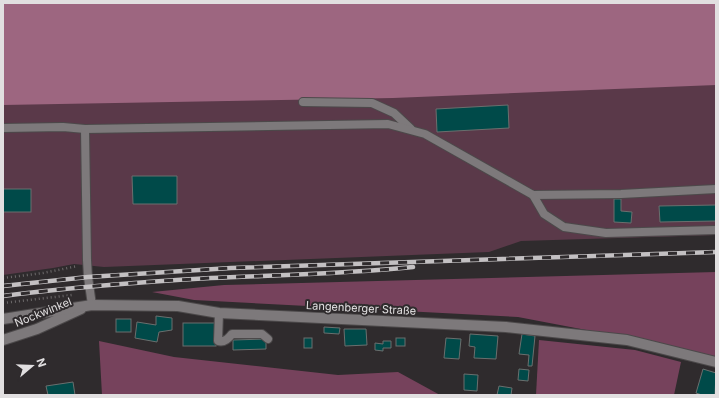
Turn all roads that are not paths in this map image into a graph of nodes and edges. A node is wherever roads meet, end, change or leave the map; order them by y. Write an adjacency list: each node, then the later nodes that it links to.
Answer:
1 (303, 102): 4 (lane)
2 (3, 128): 3 (lane)
3 (85, 128): 4 (lane); 8 (lane)
4 (414, 131): 6 (lane)
5 (716, 189): 6 (lane)
6 (533, 195): 7 (lane)
7 (716, 230)
8 (91, 300): 9 (main road, Langenberger Straße); 10 (main road, Langenberger Straße); 12 (main road, Nockwinkel)
9 (219, 313): 11 (lane); 13 (main road, Langenberger Straße)
10 (3, 319)
11 (268, 339)
12 (3, 340)
13 (716, 362)

